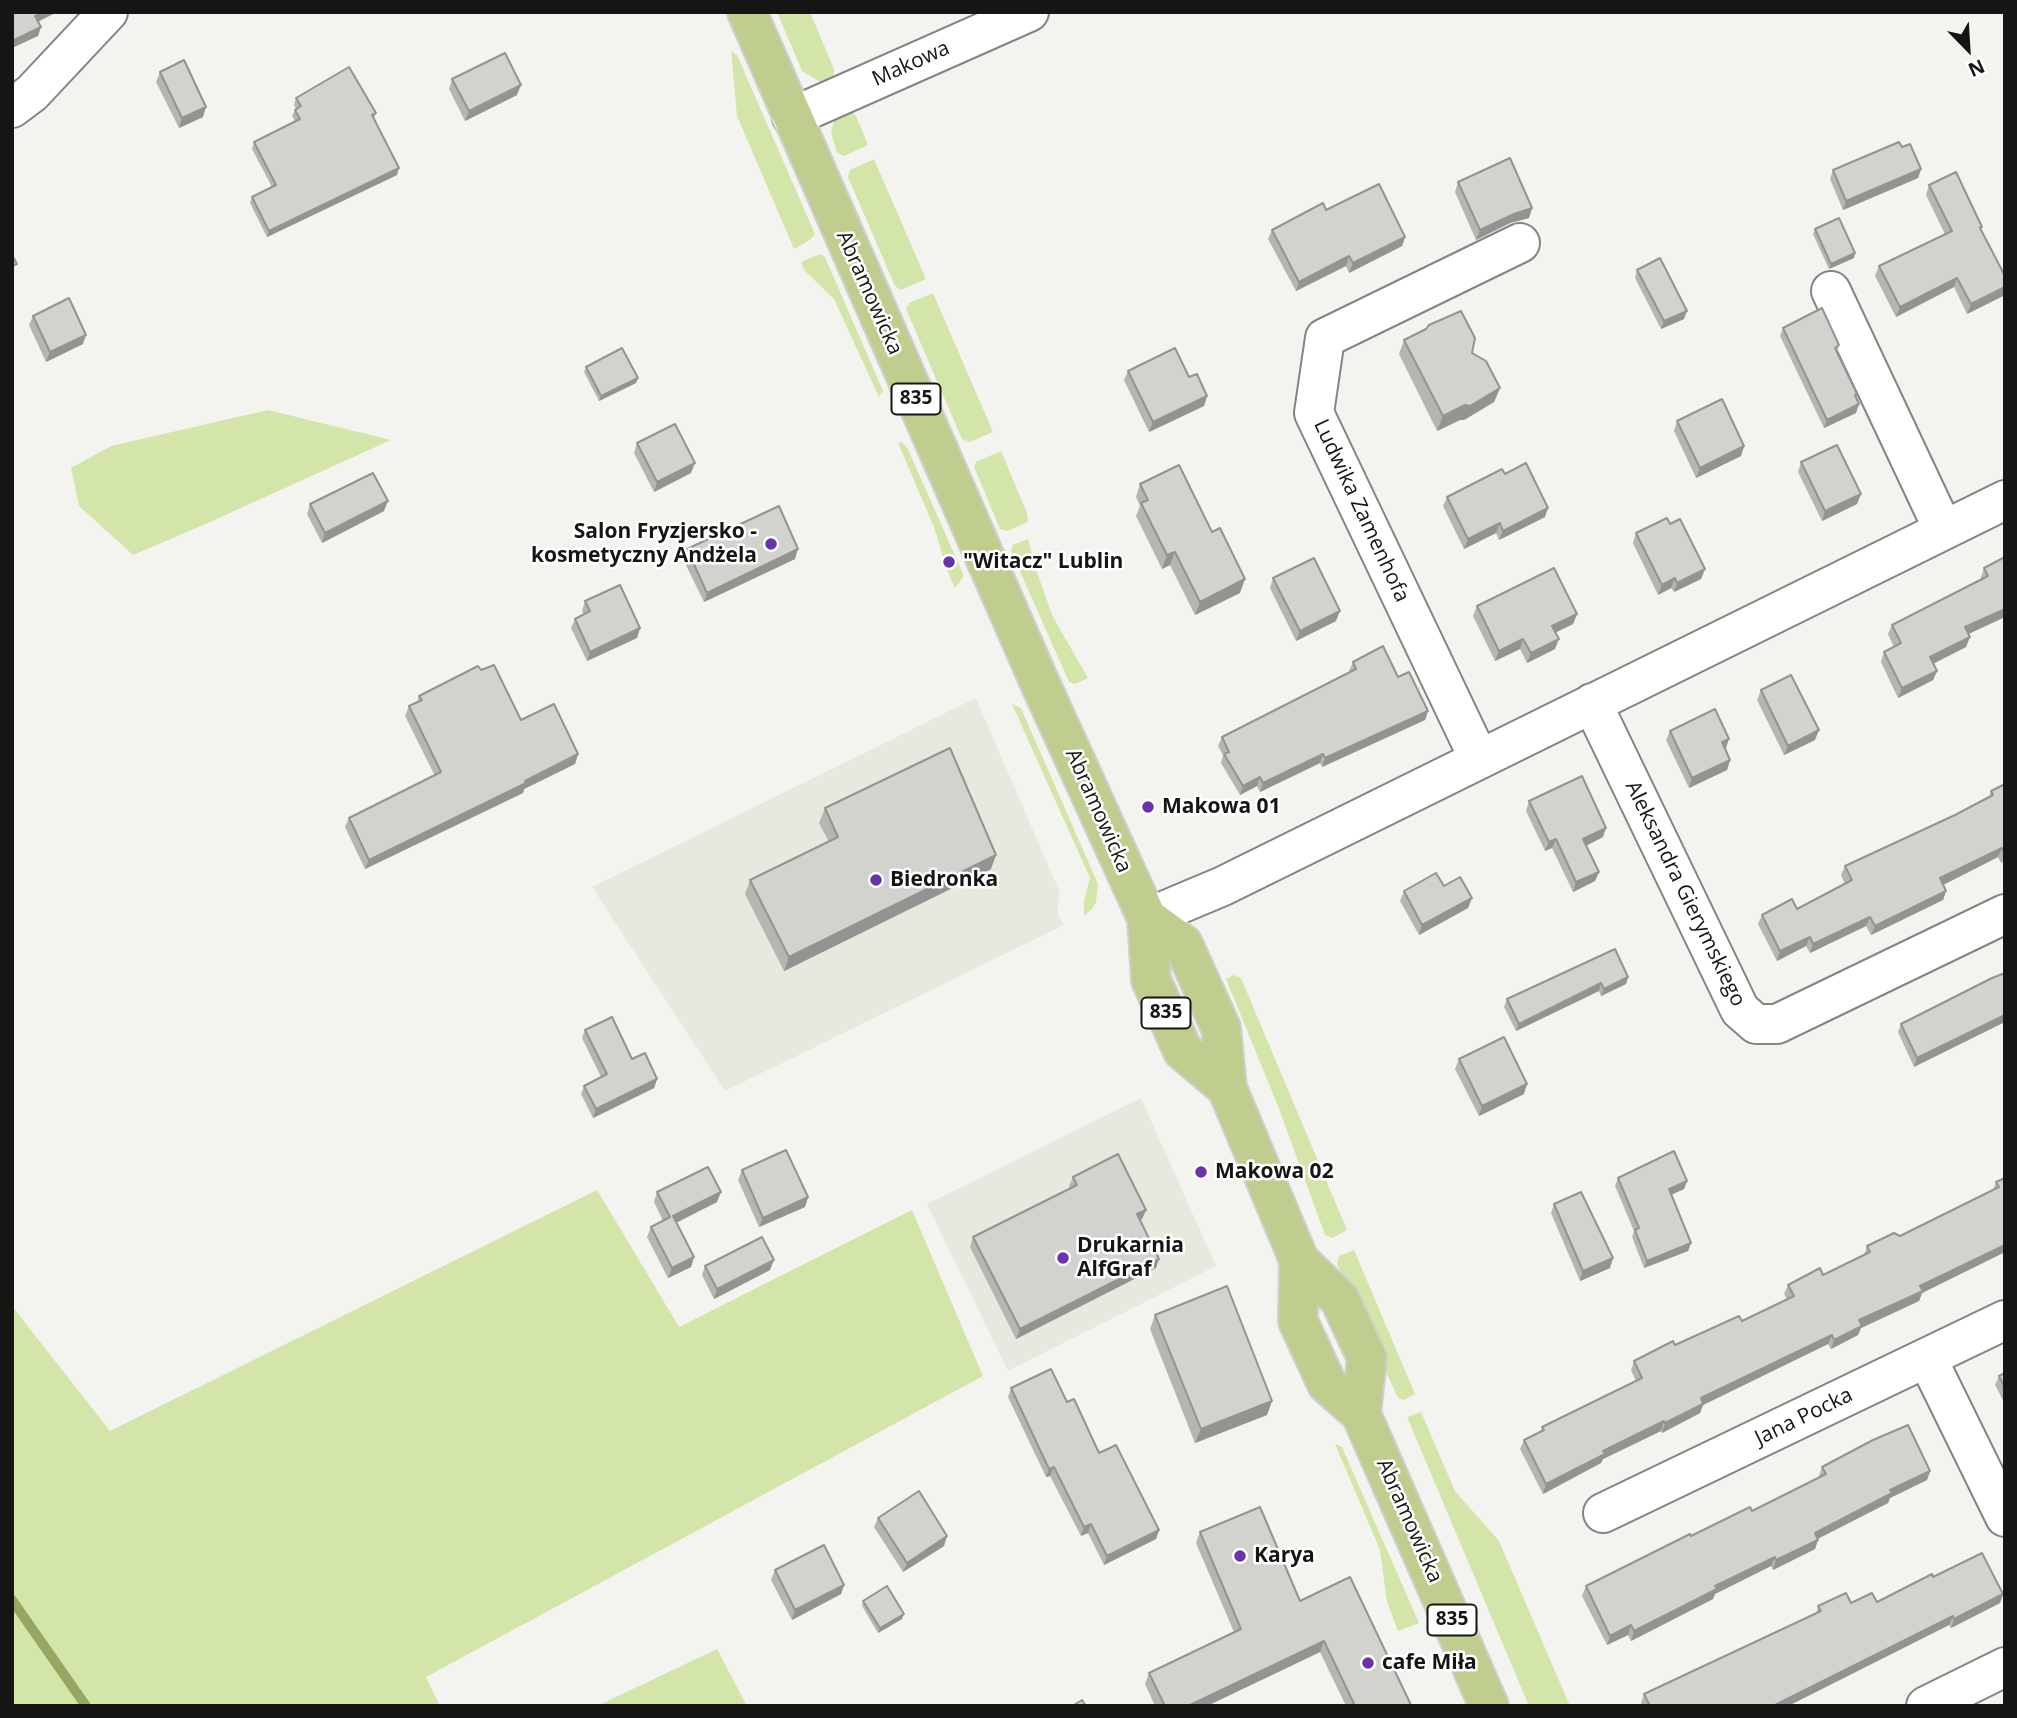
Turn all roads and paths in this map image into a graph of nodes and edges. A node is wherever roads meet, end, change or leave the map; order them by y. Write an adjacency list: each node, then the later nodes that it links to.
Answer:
1 (108, 12): 4 (street)
2 (747, 12): 5 (main road, Abramowicka / 835)
3 (1030, 12): 5 (street, Makowa)
4 (12, 108)
5 (792, 117): 13 (main road, Abramowicka / 835)
6 (1520, 243): 11 (street, Ludwika Zamenhofa)
7 (1831, 291): 9 (street)
8 (2005, 500): 9 (street)
9 (1943, 529): 10 (street)
10 (1592, 703): 11 (street); 12 (street, Aleksandra Gierymskiego)
11 (1479, 759): 13 (street)
12 (2005, 914)
13 (1147, 918): 19 (main road, Abramowicka / 835)
14 (2005, 1320): 15 (street, Jana Pocka)
15 (1927, 1358): 16 (street, Jana Pocka); 17 (street)
16 (1603, 1513)
17 (2005, 1517)
18 (2005, 1667): 20 (street)
19 (1489, 1706)
20 (1926, 1706)

